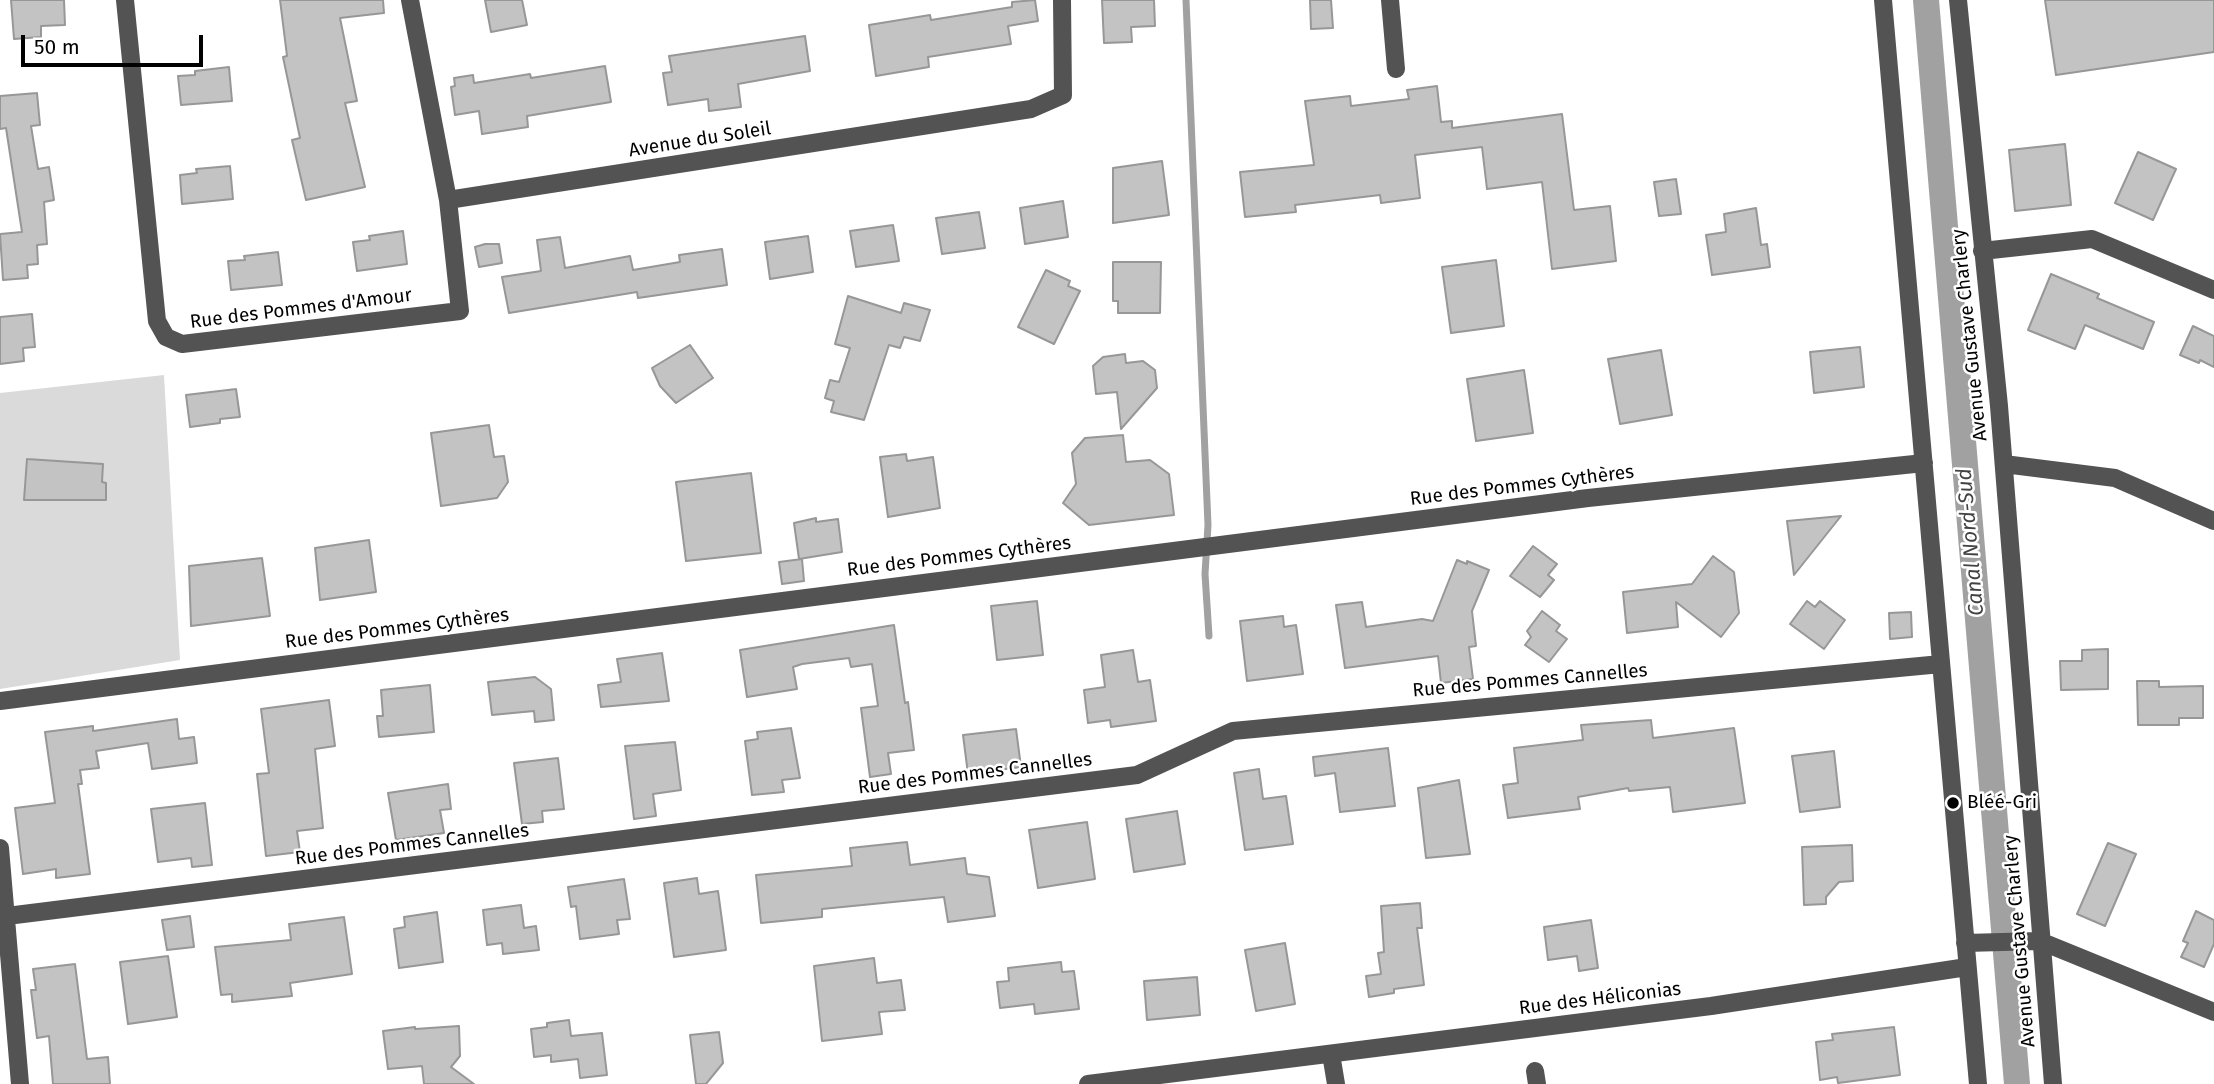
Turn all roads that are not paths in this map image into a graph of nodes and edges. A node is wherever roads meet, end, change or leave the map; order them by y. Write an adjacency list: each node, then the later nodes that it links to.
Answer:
1 (125, 0): 8 (street, Rue des Pommes d'Amour)
2 (410, 0): 8 (street)
3 (1062, 0): 8 (street, Avenue du Soleil)
4 (1390, 0): 7 (street)
5 (1882, 0): 11 (street)
6 (1958, 0): 9 (street, Avenue Gustave Charlery)
7 (1396, 69)
8 (448, 200)
9 (1982, 251): 10 (street); 12 (street, Avenue Gustave Charlery)
10 (2214, 290)
11 (1924, 463): 14 (street); 15 (street, Rue des Pommes Cythères)
12 (2004, 464): 13 (street); 18 (street, Avenue Gustave Charlery)
13 (2214, 521)
14 (1941, 664): 17 (street, Rue des Pommes Cannelles); 19 (street)
15 (0, 701)
16 (0, 848): 17 (street)
17 (7, 916): 23 (street)
18 (2035, 940): 19 (street); 21 (street); 27 (street, Avenue Gustave Charlery)
19 (1970, 942): 20 (street)
20 (1967, 967): 22 (street, Rue des Héliconias); 26 (street)
21 (2214, 1013)
22 (1331, 1054): 24 (street, Rue des Héliconias); 25 (street)
23 (20, 1084)
24 (1087, 1084)
25 (1336, 1084)
26 (1978, 1084)
27 (2053, 1084)

